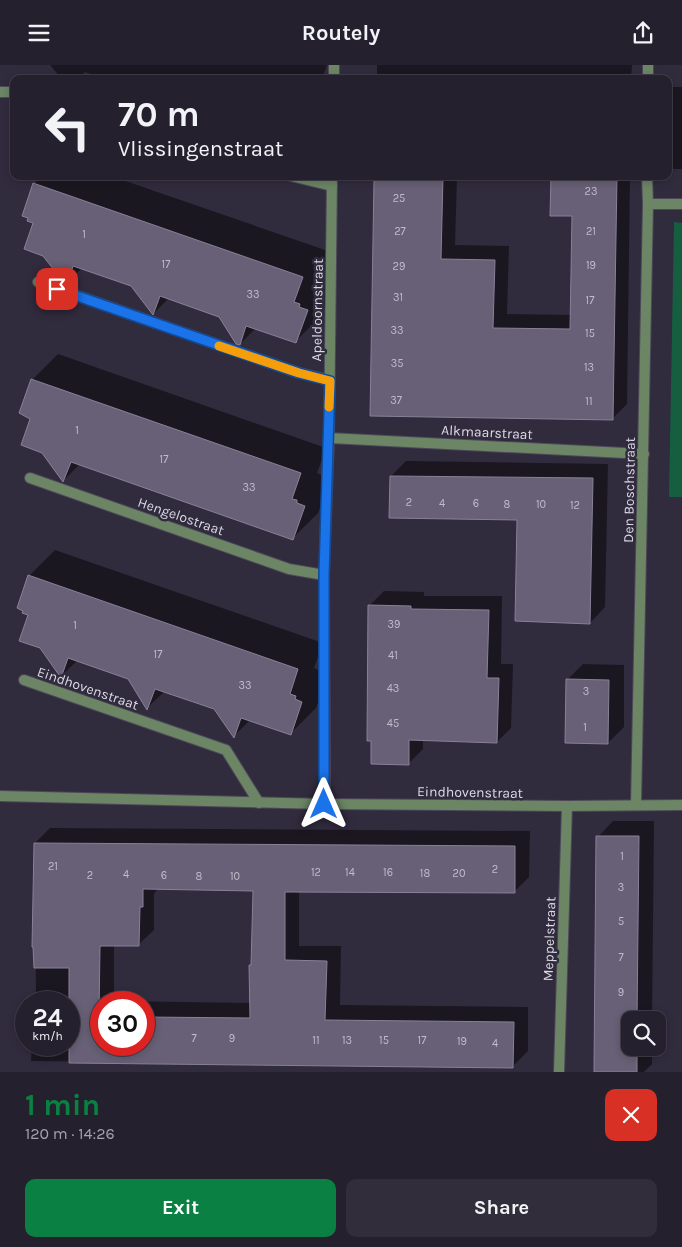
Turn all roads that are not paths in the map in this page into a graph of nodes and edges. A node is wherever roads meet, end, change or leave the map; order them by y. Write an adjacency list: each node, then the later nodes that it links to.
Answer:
1 (647, 180): 3 (street, Den Boschstraat)
2 (332, 181): 6 (street, Apeldoornstraat)
3 (648, 204): 4 (street); 8 (street, Den Boschstraat)
4 (682, 204)
5 (38, 282): 6 (street)
6 (330, 381): 7 (street, Apeldoornstraat)
7 (329, 438): 8 (street, Alkmaarstraat); 10 (street, Apeldoornstraat)
8 (644, 454): 15 (street, Den Boschstraat)
9 (30, 478): 10 (street, Hengelostraat)
10 (324, 575): 14 (street, Apeldoornstraat)
11 (24, 680): 13 (street, Eindhovenstraat)
12 (0, 796): 13 (street, Eindhovenstraat)
13 (259, 803): 14 (street, Eindhovenstraat)
14 (324, 804): 17 (street, Eindhovenstraat)
15 (636, 805): 16 (street, Eindhovenstraat); 17 (street, Eindhovenstraat)
16 (682, 805)
17 (567, 807): 18 (street, Meppelstraat)
18 (559, 1072)

